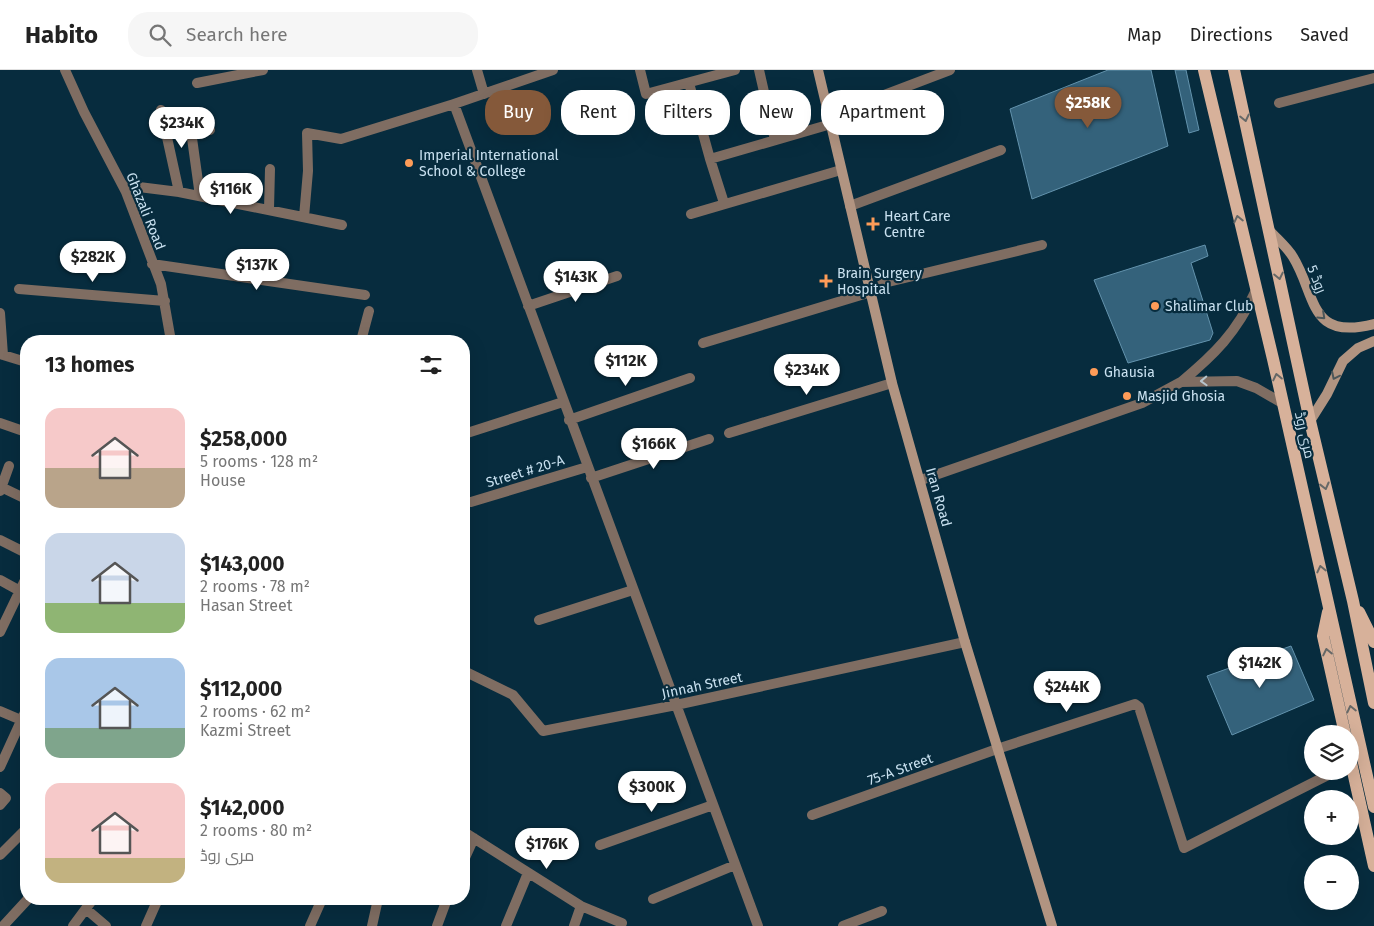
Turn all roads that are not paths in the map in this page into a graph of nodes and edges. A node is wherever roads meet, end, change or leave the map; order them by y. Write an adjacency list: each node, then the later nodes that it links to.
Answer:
1 (66, 70): 29 (street, Ghazali Road)
2 (263, 70): 14 (street)
3 (477, 70): 17 (street)
4 (553, 70): 17 (street)
5 (640, 70): 13 (street)
6 (735, 70): 13 (street)
7 (759, 70): 24 (street)
8 (818, 70): 15 (main road, Iran Road)
9 (950, 70): 16 (street)
10 (1204, 70): 44 (main road, مری روڈ, one-way to 10)
11 (1234, 70): 38 (main road, مری روڈ, one-way to 38)
12 (1374, 78): 18 (street)
13 (688, 82): 26 (street)
14 (197, 83)
15 (823, 90)
16 (902, 90)
17 (484, 94): 19 (street)
18 (1279, 103)
19 (454, 104): 36 (street); 47 (street)
20 (161, 110): 30 (street)
21 (821, 123): 24 (street)
22 (210, 130): 31 (street)
23 (833, 135): 28 (main road, Iran Road)
24 (775, 140): 26 (street)
25 (1001, 150): 33 (street)
26 (710, 158): 32 (street)
27 (270, 170): 34 (street)
28 (841, 170): 32 (street); 33 (main road, Iran Road)
29 (123, 185): 30 (street); 40 (street, Ghazali Road)
30 (179, 192): 31 (street)
31 (200, 196): 34 (street)
32 (724, 203): 35 (street)
33 (850, 206): 43 (main road, Iran Road)
34 (269, 210): 36 (street)
35 (691, 214)
36 (304, 217): 37 (street)
37 (342, 225)
38 (1270, 231): 50 (main road, روڈ 5, one-way to 50); 63 (main road, مری روڈ, one-way to 63)
39 (1042, 245): 43 (street)
40 (152, 264): 45 (street); 46 (street, Ghazali Road)
41 (617, 276): 47 (street)
42 (19, 289): 46 (street)
43 (871, 292): 54 (street); 59 (main road, Iran Road)
44 (1255, 292): 58 (street); 61 (main road, مری روڈ, one-way to 44)
45 (364, 295)
46 (165, 301): 51 (street, Ghazali Road)
47 (528, 306): 60 (street)
48 (369, 312): 52 (street)
49 (0, 313): 55 (street)
50 (1374, 324)
51 (169, 335)
52 (363, 335)
53 (1374, 341): 63 (main road, one-way to 63)
54 (703, 343)
55 (1, 355): 56 (street)
56 (20, 360)
57 (690, 378): 62 (street)
58 (1181, 382): 61 (street, one-way to 58); 72 (street)
59 (892, 383): 67 (street); 72 (main road, Iran Road)
60 (563, 402): 62 (street); 66 (street)
61 (1282, 403): 82 (main road, مری روڈ, one-way to 61)
62 (569, 420): 70 (street)
63 (1310, 421): 81 (main road, مری روڈ, one-way to 81)
64 (0, 423): 65 (street)
65 (20, 430)
66 (470, 432)
67 (729, 433)
68 (710, 439): 71 (street)
69 (9, 466): 73 (street)
70 (587, 466): 71 (street); 75 (street, Street # 20-A)
71 (591, 478): 80 (street)
72 (921, 480): 85 (main road, Iran Road)
73 (1, 489): 74 (street)
74 (20, 497)
75 (471, 502)
76 (0, 540): 77 (street)
77 (20, 550)
78 (0, 580): 79 (street)
79 (20, 590): 84 (street)
80 (633, 590): 83 (street); 89 (street)
81 (1354, 601): 86 (main road); 88 (main road, مری روڈ)
82 (1329, 604): 93 (main road, one-way to 82); 101 (main road, مری روڈ, one-way to 82)
83 (539, 620)
84 (0, 632)
85 (965, 642): 89 (street, Jinnah Street); 94 (main road, Iran Road)
86 (1374, 642)
87 (470, 674): 89 (street, Jinnah Street)
88 (1374, 702)
89 (676, 705): 100 (street)
90 (0, 711): 91 (street)
91 (20, 720)
92 (20, 722): 95 (street)
93 (1343, 725)
94 (996, 749): 96 (street, 75-A Street); 102 (street, 75-A Street); 134 (main road, Iran Road)
95 (0, 767)
96 (1318, 780)
97 (1355, 780): 110 (main road)
98 (0, 793): 99 (street)
99 (0, 805)
100 (713, 805): 106 (street); 109 (street)
101 (1374, 807)
102 (812, 815)
103 (20, 835): 108 (street)
104 (470, 836): 105 (street)
105 (474, 838): 107 (street); 111 (street)
106 (600, 845)
107 (470, 847)
108 (0, 856)
109 (735, 865): 112 (street); 123 (street)
110 (1374, 866)
111 (528, 873): 119 (street); 131 (street)
112 (653, 898)
113 (22, 905): 124 (street)
114 (89, 905): 120 (street)
115 (155, 905): 127 (street)
116 (319, 905): 128 (street)
117 (377, 905): 129 (street)
118 (445, 905): 130 (street)
119 (581, 906): 122 (street); 132 (street)
120 (86, 909): 125 (street); 126 (street)
121 (882, 911): 133 (street)
122 (622, 923)
123 (756, 925)
124 (3, 926)
125 (73, 926)
126 (106, 926)
127 (146, 926)
128 (310, 926)
129 (372, 926)
130 (437, 926)
131 (506, 926)
132 (574, 926)
133 (843, 926)
134 (1052, 926)

